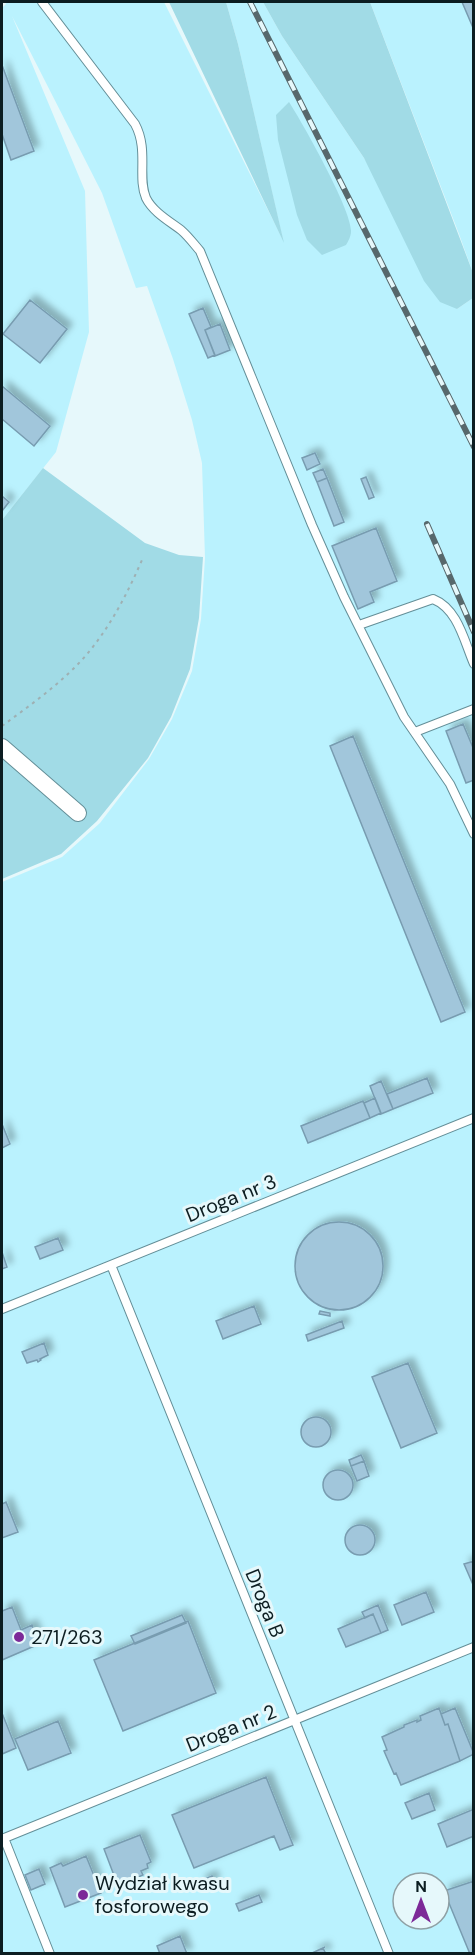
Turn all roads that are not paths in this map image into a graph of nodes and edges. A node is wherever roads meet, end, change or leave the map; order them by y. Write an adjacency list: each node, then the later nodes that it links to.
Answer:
1 (42, 2): 2 (lane)
2 (359, 625): 3 (lane); 5 (lane)
3 (474, 664)
4 (474, 709): 5 (lane)
5 (415, 732): 8 (lane)
6 (2, 747): 7 (street)
7 (78, 813)
8 (474, 834)
9 (474, 1118): 10 (lane, Droga nr 3)
10 (111, 1265): 11 (lane, Droga nr 3); 14 (lane, Droga B)
11 (2, 1309)
12 (471, 1648): 13 (lane); 14 (lane, Droga nr 2)
13 (474, 1660)
14 (294, 1720): 15 (lane, Droga nr 2); 17 (lane, Droga B)
15 (3, 1838): 16 (lane)
16 (50, 1953)
17 (389, 1953)

